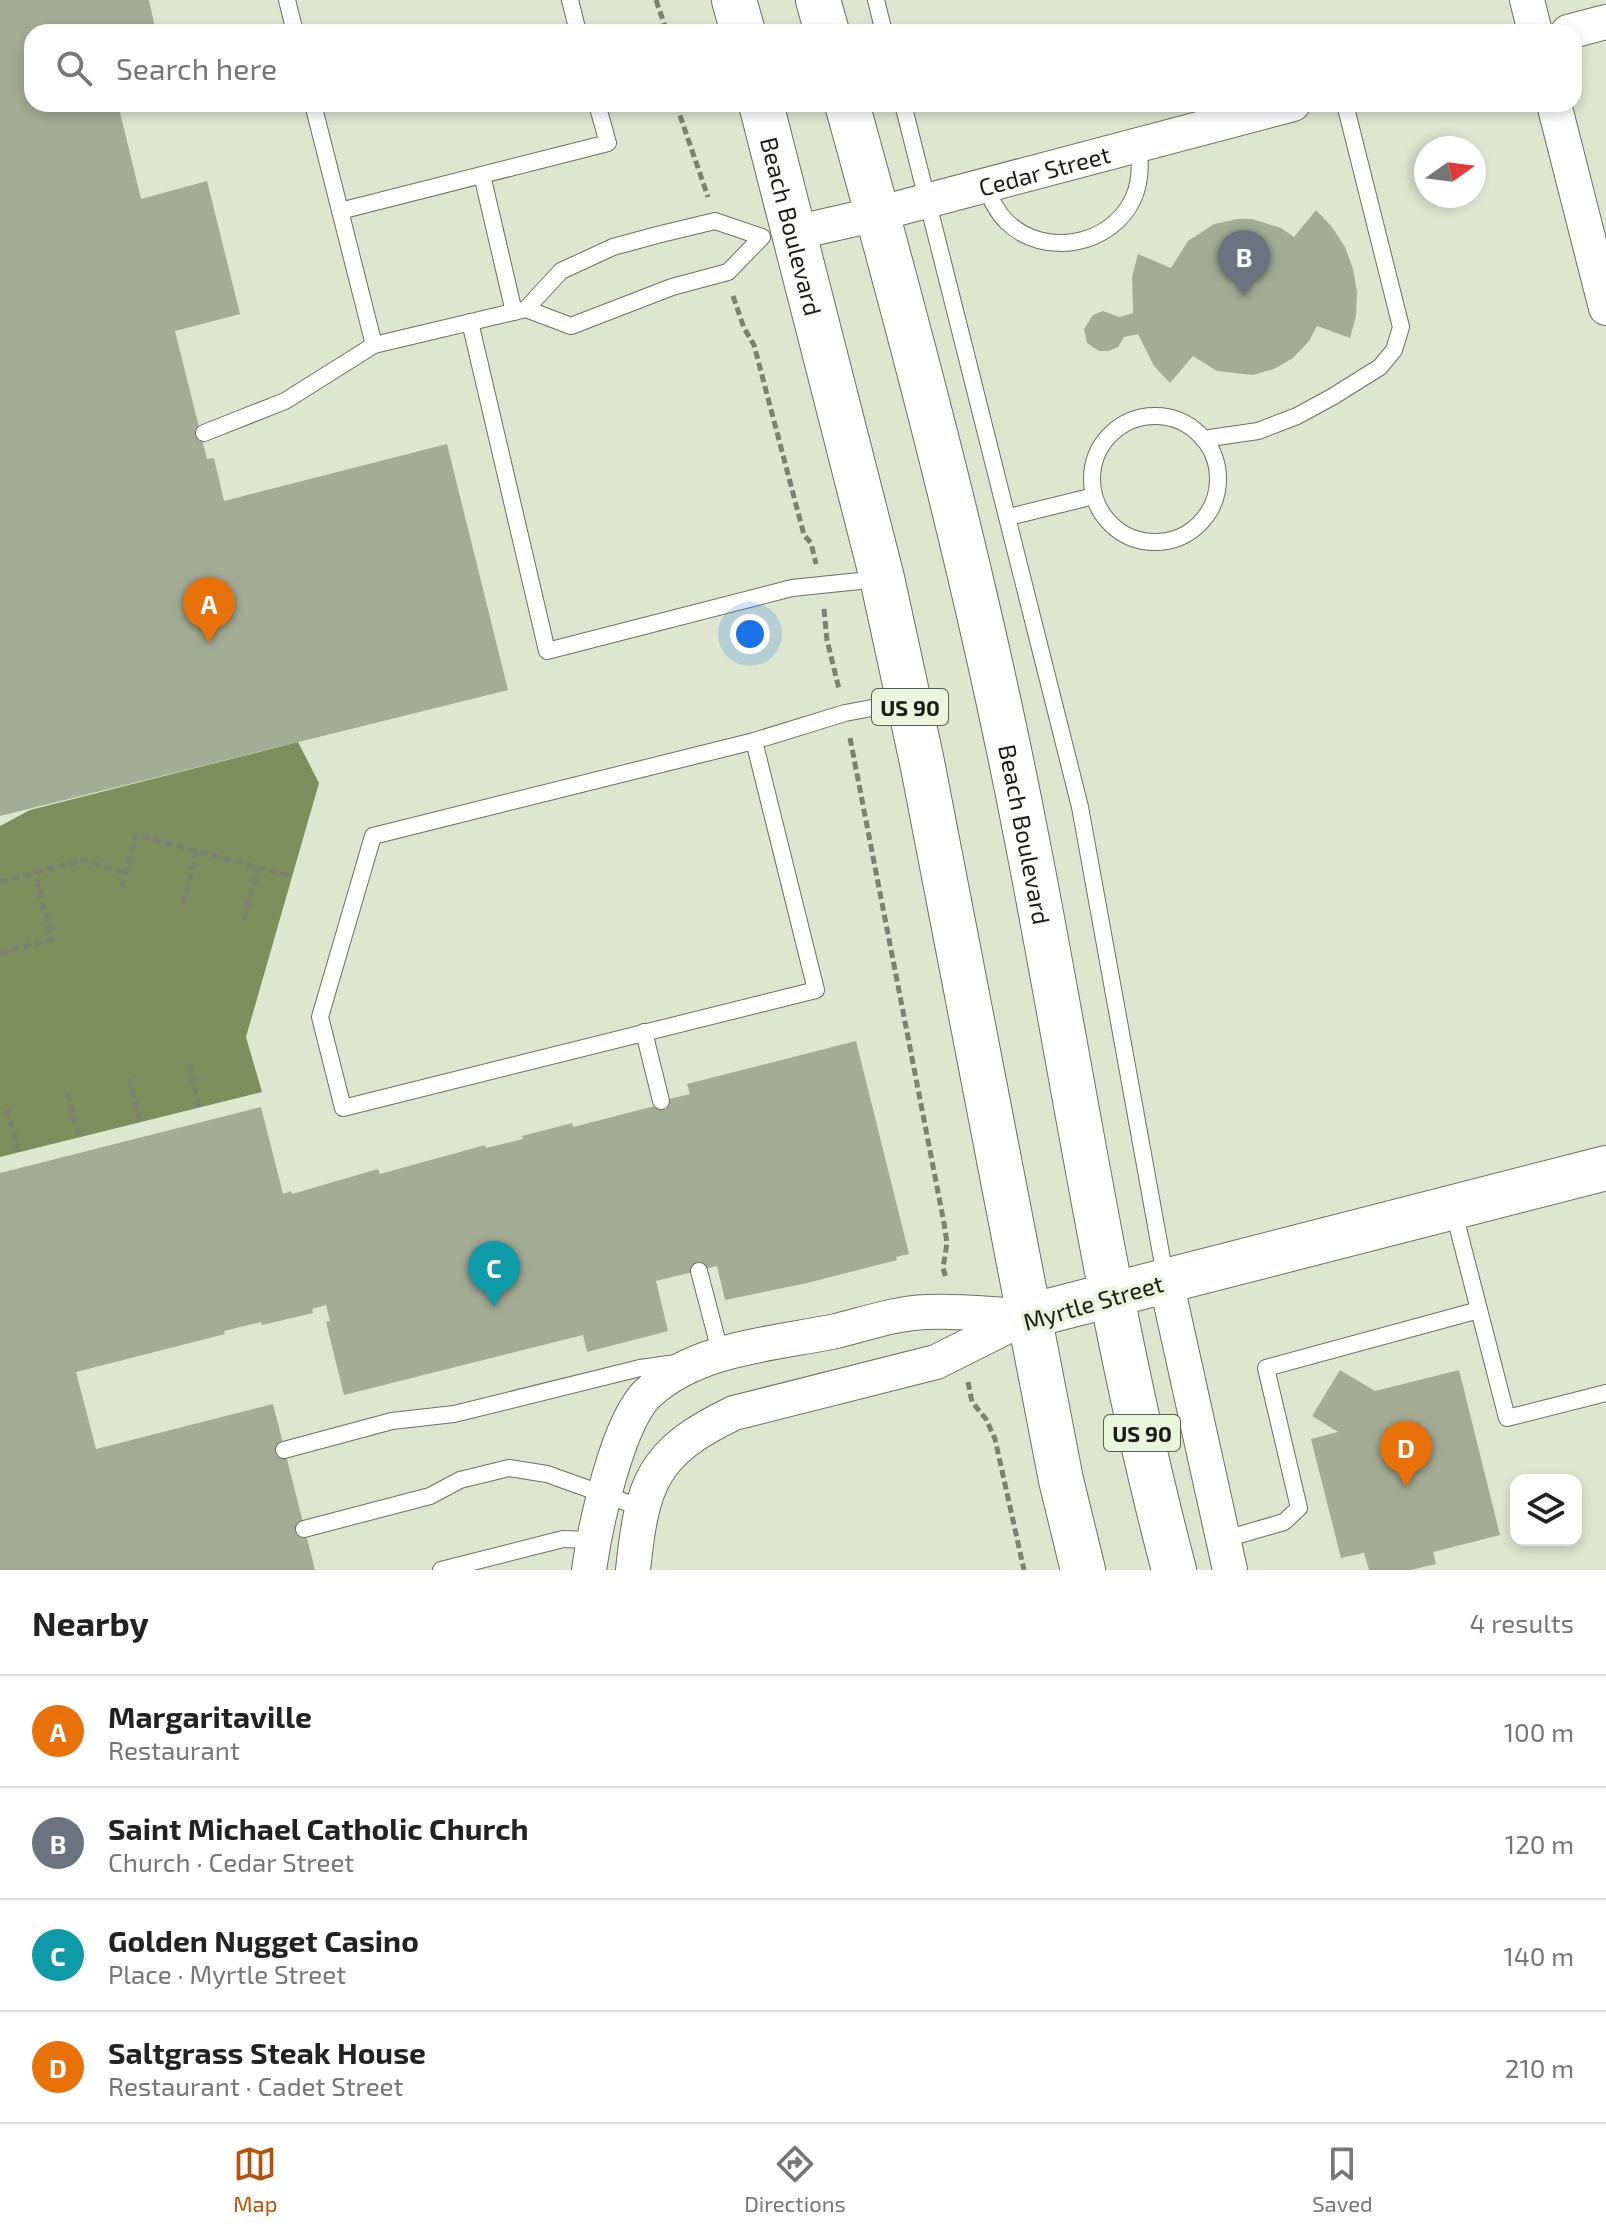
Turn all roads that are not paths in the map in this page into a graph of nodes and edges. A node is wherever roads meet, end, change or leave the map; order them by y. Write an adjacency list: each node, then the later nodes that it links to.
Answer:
1 (287, 0): 8 (lane)
2 (570, 0): 9 (lane)
3 (734, 0): 10 (main road)
4 (818, 0): 11 (main road)
5 (876, 0): 12 (lane)
6 (1527, 0): 13 (street)
7 (1606, 22): 14 (street)
8 (293, 24)
9 (576, 24)
10 (741, 24)
11 (825, 24)
12 (882, 24)
13 (1533, 24)
14 (1582, 28)
15 (315, 112): 27 (lane)
16 (599, 112): 24 (lane)
17 (762, 112): 29 (main road, Beach Boulevard / US 90)
18 (849, 112): 28 (main road, Beach Boulevard / US 90)
19 (905, 112): 26 (lane)
20 (1263, 112): 23 (street, Cedar Street)
21 (1347, 112): 35 (lane)
22 (1556, 112): 30 (street)
23 (1138, 145): 25 (street, Cedar Street); 25 (lane)
24 (482, 175): 27 (lane); 31 (lane)
25 (985, 185): 26 (street, Cedar Street)
26 (929, 200): 28 (street, Cedar Street); 37 (lane)
27 (340, 211): 33 (lane)
28 (877, 214): 29 (street, Cedar Street); 47 (main road, Beach Boulevard / US 90)
29 (778, 235): 31 (lane); 31 (lane); 38 (main road, Beach Boulevard / US 90)
30 (1606, 308)
31 (520, 311): 32 (lane)
32 (470, 322): 33 (lane); 38 (lane)
33 (374, 345): 34 (lane)
34 (204, 433)
35 (1203, 439): 36 (lane); 36 (lane)
36 (1094, 496): 37 (lane)
37 (1009, 517): 46 (lane)
38 (882, 578): 39 (main road, Beach Boulevard / US 90)
39 (909, 701): 40 (lane); 49 (main road, Beach Boulevard / US 90)
40 (754, 741): 41 (lane); 41 (lane)
41 (644, 1032): 42 (lane)
42 (661, 1101)
43 (1606, 1168): 44 (main road, Myrtle Street)
44 (1453, 1207): 46 (main road, Myrtle Street); 48 (lane)
45 (699, 1271): 50 (lane)
46 (1166, 1281): 47 (main road, Myrtle Street); 57 (street)
47 (1113, 1295): 49 (main road, Myrtle Street); 61 (main road, Beach Boulevard / US 90)
48 (1479, 1310): 51 (lane); 57 (lane)
49 (1029, 1316): 50 (street); 54 (street, Myrtle Street); 60 (main road, Beach Boulevard / US 90)
50 (715, 1357): 52 (lane); 53 (street)
51 (1606, 1393)
52 (284, 1450)
53 (605, 1493): 54 (lane); 55 (lane); 56 (street)
54 (642, 1508): 59 (street, Myrtle Street)
55 (304, 1529)
56 (591, 1555): 58 (lane)
57 (1226, 1555)
58 (441, 1570)
59 (633, 1570)
60 (1083, 1570)
61 (1174, 1570)

